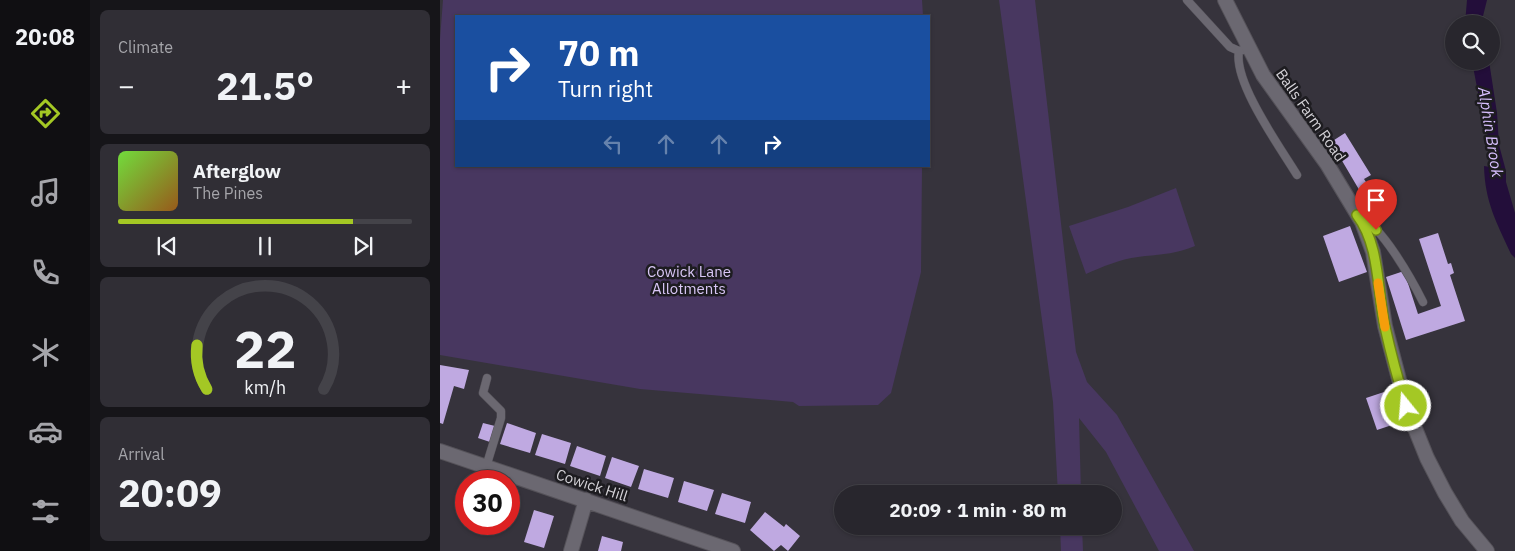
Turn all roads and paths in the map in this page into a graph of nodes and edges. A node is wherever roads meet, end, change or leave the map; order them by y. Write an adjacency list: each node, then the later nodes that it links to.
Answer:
1 (1187, 0): 3 (lane)
2 (1226, 0): 3 (street, Balls Farm Road)
3 (1244, 49): 4 (lane); 5 (street, Balls Farm Road)
4 (1297, 175)
5 (1357, 215): 6 (lane); 13 (street, Balls Farm Road)
6 (1423, 302)
7 (487, 378): 9 (lane)
8 (440, 451): 9 (street, Cowick Hill)
9 (486, 467): 10 (street, Cowick Hill)
10 (586, 500): 11 (street); 12 (street, Cowick Hill)
11 (571, 551)
12 (733, 551)
13 (1487, 551)

